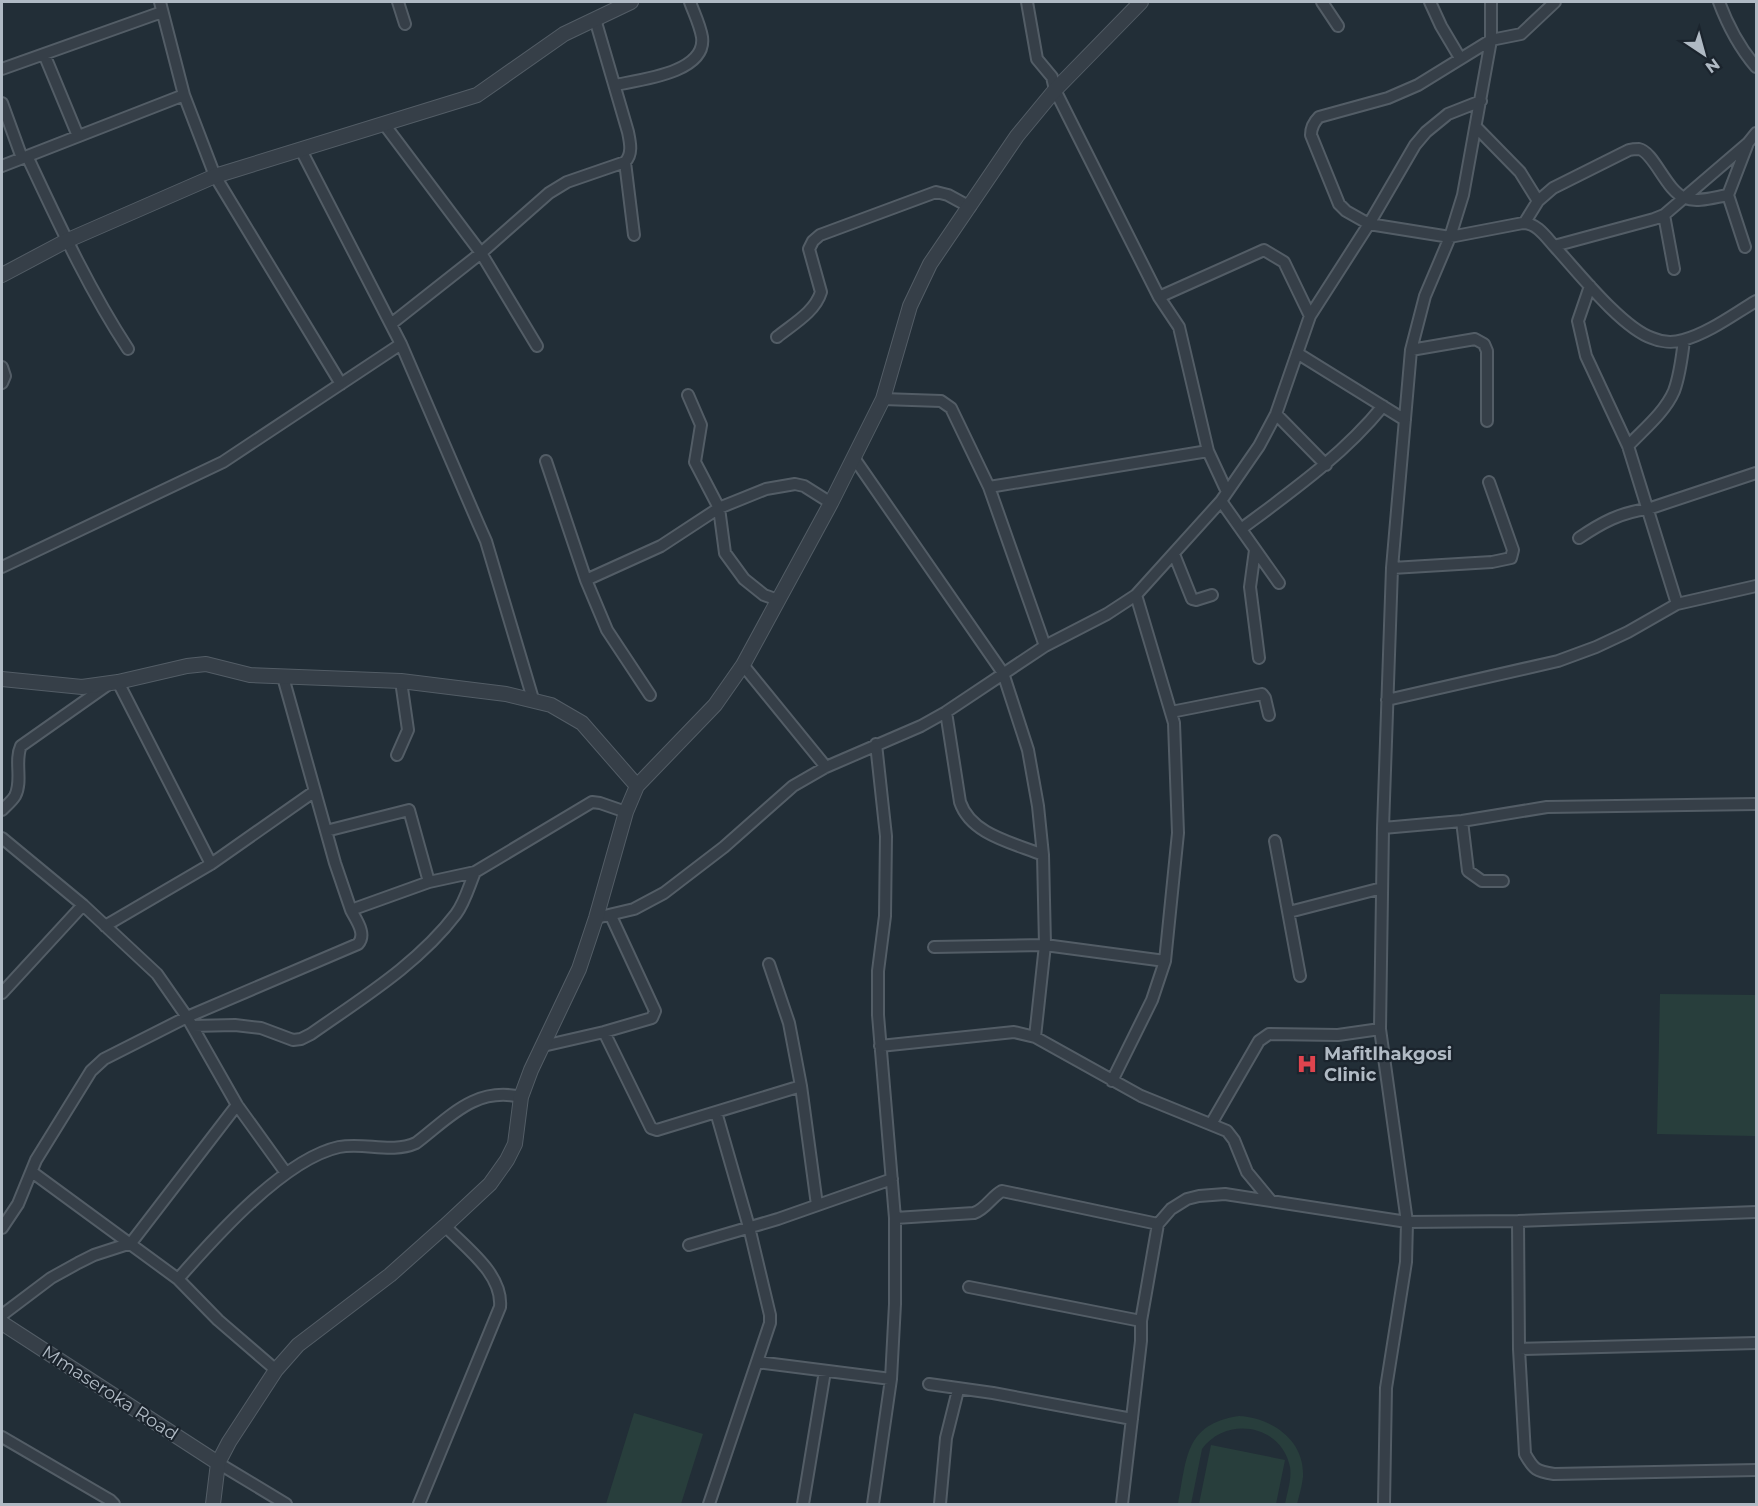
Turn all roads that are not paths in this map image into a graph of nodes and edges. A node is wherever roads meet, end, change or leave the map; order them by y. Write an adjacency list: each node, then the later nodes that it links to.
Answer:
1 (398, 2): 13 (street)
2 (632, 2): 12 (street)
3 (690, 2): 20 (street)
4 (1027, 2): 21 (street)
5 (1141, 2): 21 (street)
6 (1322, 2): 14 (street)
7 (1430, 2): 17 (street)
8 (1491, 2): 15 (street)
9 (1555, 2): 15 (street)
10 (1719, 2): 18 (street)
11 (161, 7): 16 (street); 22 (street)
12 (595, 19): 20 (street); 25 (street)
13 (405, 24)
14 (1338, 26)
15 (1491, 39): 17 (street); 23 (street)
16 (44, 54): 19 (street); 28 (street)
17 (1460, 58): 43 (street)
18 (1756, 68)
19 (2, 69)
20 (615, 85): 32 (street)
21 (1054, 90): 40 (street); 53 (street)
22 (184, 94): 28 (street); 36 (street)
23 (1481, 101): 26 (street); 43 (street)
24 (2, 103): 31 (street)
25 (384, 124): 30 (street); 49 (street)
26 (1476, 127): 39 (street); 45 (street)
27 (1756, 133): 29 (street)
28 (78, 136): 31 (street)
29 (1748, 143): 33 (street); 35 (street)
30 (301, 150): 36 (street); 56 (street)
31 (25, 157): 34 (street); 46 (street)
32 (625, 162): 44 (street); 49 (street)
33 (1723, 165): 35 (street); 38 (street)
34 (2, 166)
35 (1738, 172): 37 (street)
36 (216, 176): 46 (street); 66 (street)
37 (1728, 195): 38 (street); 48 (street)
38 (1684, 198): 39 (street); 41 (street)
39 (1538, 201): 42 (street)
40 (963, 203): 57 (street); 68 (street)
41 (1664, 215): 47 (street); 50 (street)
42 (1525, 222): 45 (street); 47 (street)
43 (1369, 224): 45 (street); 55 (street)
44 (634, 235)
45 (1450, 237): 62 (street)
46 (66, 241): 51 (street); 61 (street)
47 (1554, 246): 52 (street)
48 (1745, 247)
49 (481, 253): 56 (street); 60 (street)
50 (1674, 269)
51 (2, 275)
52 (1590, 286): 58 (street); 73 (street)
53 (1159, 297): 55 (street); 74 (street)
54 (1756, 301): 58 (street)
55 (1310, 316): 63 (street)
56 (392, 324): 59 (street)
57 (777, 337)
58 (1684, 340): 73 (street)
59 (401, 344): 66 (street); 107 (street)
60 (537, 346)
61 (128, 349)
62 (1411, 350): 71 (street); 72 (street)
63 (1297, 352): 69 (street); 70 (street)
64 (2, 368): 65 (street)
65 (2, 383)
66 (341, 384): 89 (street)
67 (688, 395): 83 (street)
68 (883, 399): 75 (street); 80 (street)
69 (1383, 406): 71 (street); 77 (street)
70 (1276, 414): 77 (street); 81 (street)
71 (1405, 420): 90 (street)
72 (1487, 421)
73 (1628, 446): 84 (street)
74 (1208, 451): 80 (street); 81 (street)
75 (854, 458): 82 (street); 101 (street)
76 (546, 460): 91 (street)
77 (1326, 465): 85 (street)
78 (1756, 473): 84 (street)
79 (1489, 482): 90 (street)
80 (989, 487): 98 (street)
81 (1224, 496): 85 (street); 88 (street)
82 (831, 503): 83 (street); 96 (street)
83 (719, 508): 91 (street); 96 (street)
84 (1648, 508): 86 (street); 97 (street)
85 (1241, 529): 87 (street)
86 (1579, 538)
87 (1255, 549): 92 (street); 99 (street)
88 (1174, 554): 94 (street); 95 (street)
89 (2, 567)
90 (1392, 568): 108 (street)
91 (586, 580): 106 (street)
92 (1279, 583)
93 (1756, 586): 97 (street)
94 (1136, 595): 98 (street); 110 (street)
95 (1212, 595)
96 (778, 600): 100 (street)
97 (1677, 604): 108 (street)
98 (1046, 646): 101 (street)
99 (1259, 658)
100 (743, 665): 114 (street); 115 (street)
101 (1003, 673): 109 (street); 125 (street)
102 (283, 677): 104 (street); 105 (street); 116 (street)
103 (2, 679): 105 (street)
104 (401, 681): 107 (street); 113 (street)
105 (114, 683): 118 (street); 126 (street)
106 (650, 696)
107 (533, 699): 115 (street)
108 (1387, 699): 121 (street)
109 (946, 712): 112 (street); 125 (street)
110 (1170, 712): 111 (street); 139 (street)
111 (1269, 715)
112 (876, 744): 114 (street); 148 (street)
113 (397, 755)
114 (826, 767): 134 (street)
115 (637, 786): 119 (street)
116 (315, 791): 122 (street); 126 (street)
117 (1756, 804): 120 (street)
118 (2, 810)
119 (626, 812): 127 (street); 135 (street)
120 (1462, 821): 121 (street); 128 (street)
121 (1383, 828): 130 (street)
122 (326, 831): 129 (street); 132 (street)
123 (2, 838): 131 (street)
124 (1275, 841): 133 (street)
125 (1043, 855): 137 (street)
126 (212, 864): 136 (street)
127 (475, 872): 129 (street); 143 (street)
128 (1503, 881)
129 (429, 882): 132 (street)
130 (1382, 888): 133 (street); 144 (street)
131 (83, 905): 136 (street); 142 (street)
132 (351, 910): 143 (street)
133 (1289, 912): 141 (street)
134 (611, 916): 135 (street); 145 (street)
135 (596, 918): 147 (street)
136 (105, 926): 143 (street)
137 (1045, 945): 138 (street); 139 (street); 146 (street)
138 (934, 947)
139 (1165, 961): 149 (street)
140 (769, 964): 150 (street)
141 (1300, 976)
142 (2, 993)
143 (189, 1021): 152 (street); 155 (street)
144 (1380, 1029): 154 (street); 163 (street)
145 (604, 1032): 147 (street); 153 (street)
146 (1035, 1037): 148 (street); 149 (street)
147 (543, 1046): 151 (street)
148 (880, 1046): 157 (street)
149 (1112, 1081): 154 (street)
150 (801, 1086): 153 (street); 159 (street)
151 (521, 1097): 156 (street); 165 (street)
152 (237, 1105): 156 (street); 168 (street)
153 (716, 1112): 166 (street)
154 (1211, 1124): 158 (street)
155 (32, 1172): 167 (street); 168 (street)
156 (286, 1173): 170 (street)
157 (892, 1179): 159 (street); 161 (street)
158 (1270, 1201): 163 (street); 164 (street)
159 (817, 1205): 166 (street)
160 (1756, 1212): 162 (street)
161 (895, 1218): 164 (street); 179 (street)
162 (1518, 1221): 163 (street); 175 (street)
163 (1407, 1222): 195 (street)
164 (1158, 1224): 172 (street)
165 (445, 1226): 177 (street); 189 (street)
166 (749, 1227): 169 (street); 176 (street)
167 (2, 1228)
168 (132, 1243): 170 (street); 173 (street)
169 (690, 1245)
170 (178, 1279): 177 (street)
171 (969, 1287): 172 (street)
172 (1141, 1321): 182 (street)
173 (2, 1323): 184 (street, Mmaseroka Road)
174 (1756, 1342): 175 (street)
175 (1519, 1349): 185 (street)
176 (757, 1362): 178 (street); 190 (street)
177 (276, 1370): 184 (street)
178 (825, 1371): 179 (street); 191 (street)
179 (891, 1379): 192 (street)
180 (929, 1384): 181 (street)
181 (958, 1390): 182 (street); 193 (street)
182 (1132, 1419): 194 (street)
183 (2, 1437): 186 (street)
184 (218, 1463): 187 (street); 188 (street)
185 (1756, 1470)
186 (114, 1504)
187 (213, 1504)
188 (286, 1504)
189 (419, 1504)
190 (709, 1504)
191 (803, 1504)
192 (873, 1504)
193 (940, 1504)
194 (1122, 1504)
195 (1384, 1504)

